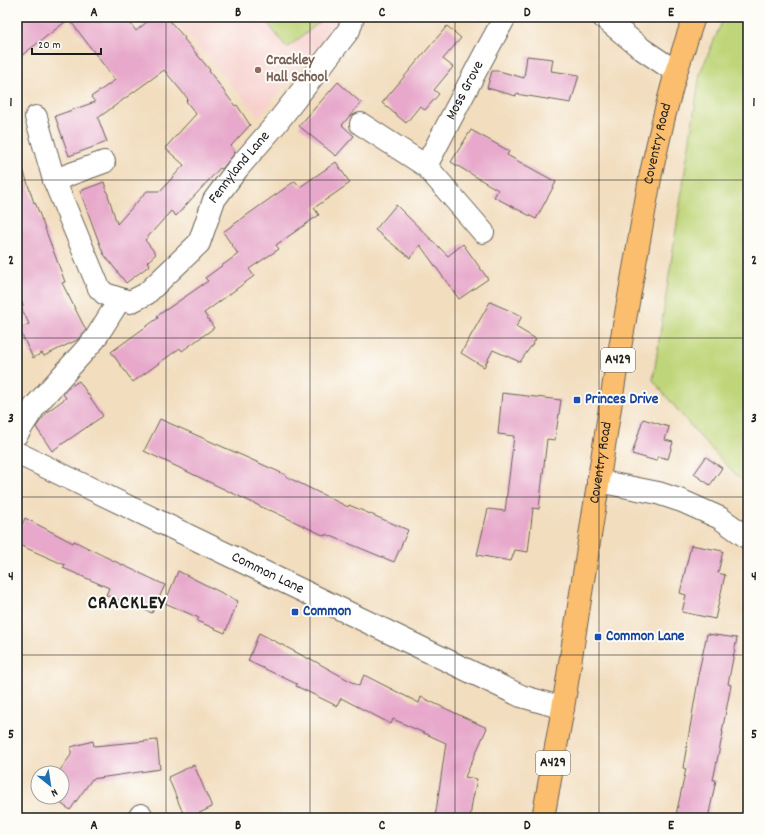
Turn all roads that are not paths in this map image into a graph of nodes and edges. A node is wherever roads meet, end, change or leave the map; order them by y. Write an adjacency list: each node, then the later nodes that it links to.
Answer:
1 (353, 17): 12 (street, Fennyland Lane)
2 (505, 17): 9 (street, Moss Grove)
3 (604, 17): 5 (street)
4 (694, 17): 5 (main road, Coventry Road / A429)
5 (676, 72): 15 (main road, Coventry Road / A429)
6 (36, 117): 10 (street, Fennyland Lane)
7 (361, 124): 9 (street)
8 (104, 162): 10 (street)
9 (426, 166): 11 (street)
10 (54, 180): 12 (street, Fennyland Lane)
11 (483, 232)
12 (120, 299): 13 (street)
13 (17, 434)
14 (17, 453): 17 (street, Common Lane)
15 (598, 481): 16 (street); 17 (main road, Coventry Road / A429)
16 (748, 538)
17 (563, 708): 18 (main road, Coventry Road / A429)
18 (543, 818)

